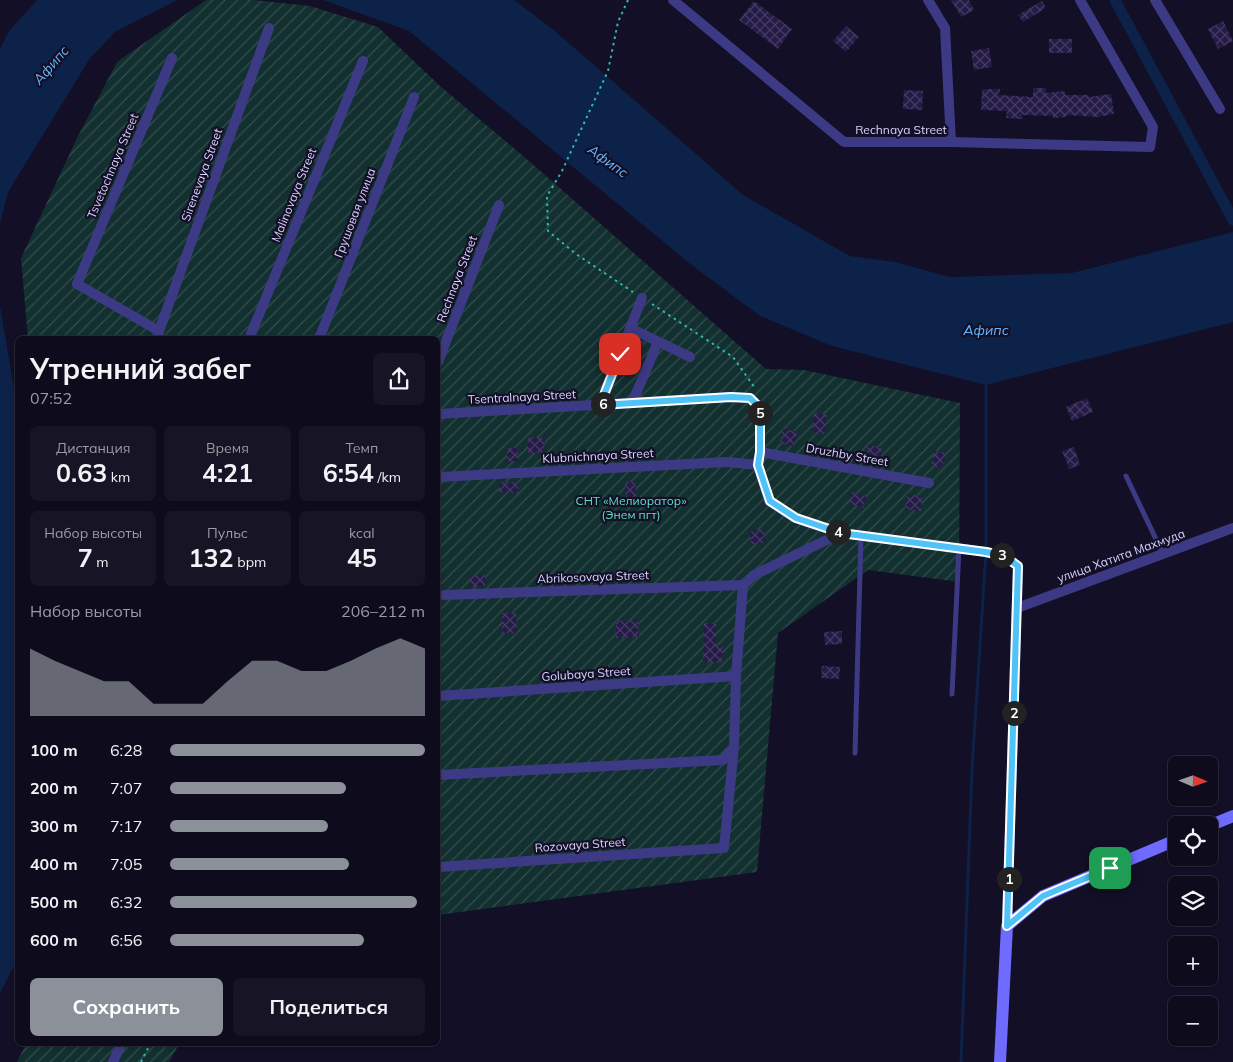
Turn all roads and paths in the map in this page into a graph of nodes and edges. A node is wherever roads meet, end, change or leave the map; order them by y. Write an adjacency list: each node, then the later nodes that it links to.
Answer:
1 (628, 0): 12 (path)
2 (673, 0): 11 (street, Rechnaya Street)
3 (928, 0): 11 (street)
4 (1080, 0): 11 (street, Rechnaya Street)
5 (1155, 0): 10 (street)
6 (269, 28): 16 (street, Sirenevaya Street)
7 (172, 58): 16 (street, Tsvetochnaya Street)
8 (363, 61): 17 (street, Malinovaya Street)
9 (414, 97): 18 (street, Грушовая улица)
10 (1220, 109)
11 (951, 142)
12 (562, 171)
13 (499, 205): 20 (street, Rechnaya Street)
14 (642, 298): 15 (street)
15 (630, 328): 19 (street); 23 (street)
16 (158, 335)
17 (250, 336)
18 (320, 336)
19 (658, 342): 21 (street); 22 (street)
20 (440, 357)
21 (690, 357)
22 (632, 403): 23 (street, Tsentralnaya Street); 25 (street, Tsentralnaya Street)
23 (600, 405): 24 (street, Tsentralnaya Street)
24 (440, 414)
25 (760, 452): 26 (street, Tsentralnaya Street); 29 (street, Druzhby Street)
26 (758, 465): 28 (street, Klubnichnaya Street); 31 (street, Tsentralnaya Street)
27 (1126, 476): 34 (lane)
28 (440, 477)
29 (929, 483)
30 (1233, 528): 34 (street, улица Хатита Махмуда)
31 (841, 533): 32 (street, Tsentralnaya Street); 35 (street)
32 (861, 536): 33 (street, Tsentralnaya Street); 42 (lane)
33 (959, 548): 37 (street, Tsentralnaya Street); 39 (lane)
34 (1163, 554): 37 (street, улица Хатита Махмуда)
35 (743, 585): 36 (street, Abrikosovaya Street); 38 (street)
36 (444, 595)
37 (1017, 608): 48 (street)
38 (736, 676): 40 (street, Golubaya Street); 41 (street)
39 (952, 694)
40 (440, 696)
41 (734, 747): 43 (street); 47 (street, Rozovaya Street)
42 (855, 753)
43 (440, 775)
44 (1233, 816): 45 (street)
45 (1218, 822)
46 (1168, 843): 48 (street)
47 (440, 867)
48 (1007, 926): 53 (street)
49 (120, 1046): 51 (street)
50 (149, 1046): 52 (path)
51 (113, 1062)
52 (141, 1062)
53 (1000, 1062)

